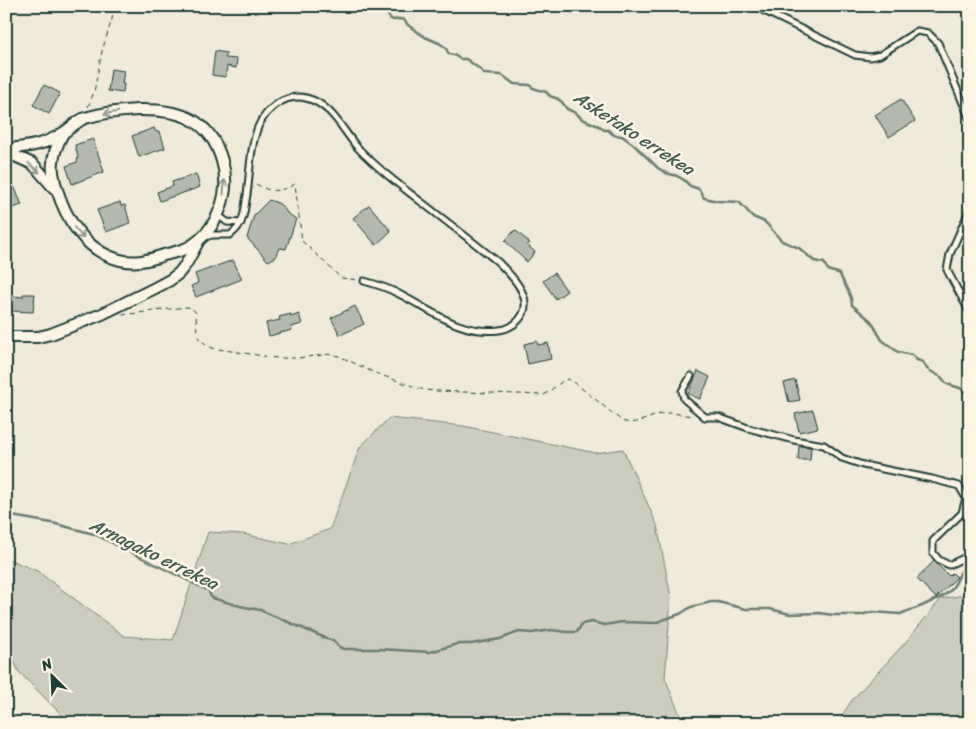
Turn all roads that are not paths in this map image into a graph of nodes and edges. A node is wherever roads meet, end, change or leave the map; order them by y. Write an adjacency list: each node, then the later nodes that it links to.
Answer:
1 (754, 6): 2 (lane)
2 (970, 120)
3 (63, 133): 4 (street); 5 (street); 7 (street, one-way to 3)
4 (6, 151): 5 (street, one-way to 5)
5 (57, 191): 10 (street, one-way to 10)
6 (970, 210): 13 (lane)
7 (218, 215): 8 (lane); 9 (street)
8 (241, 223): 9 (lane); 12 (lane)
9 (199, 239): 10 (street); 11 (street)
10 (175, 252): 11 (street)
11 (179, 273): 14 (street)
12 (364, 281)
13 (970, 313)
14 (6, 337)
15 (691, 376): 16 (lane)
16 (970, 555)

